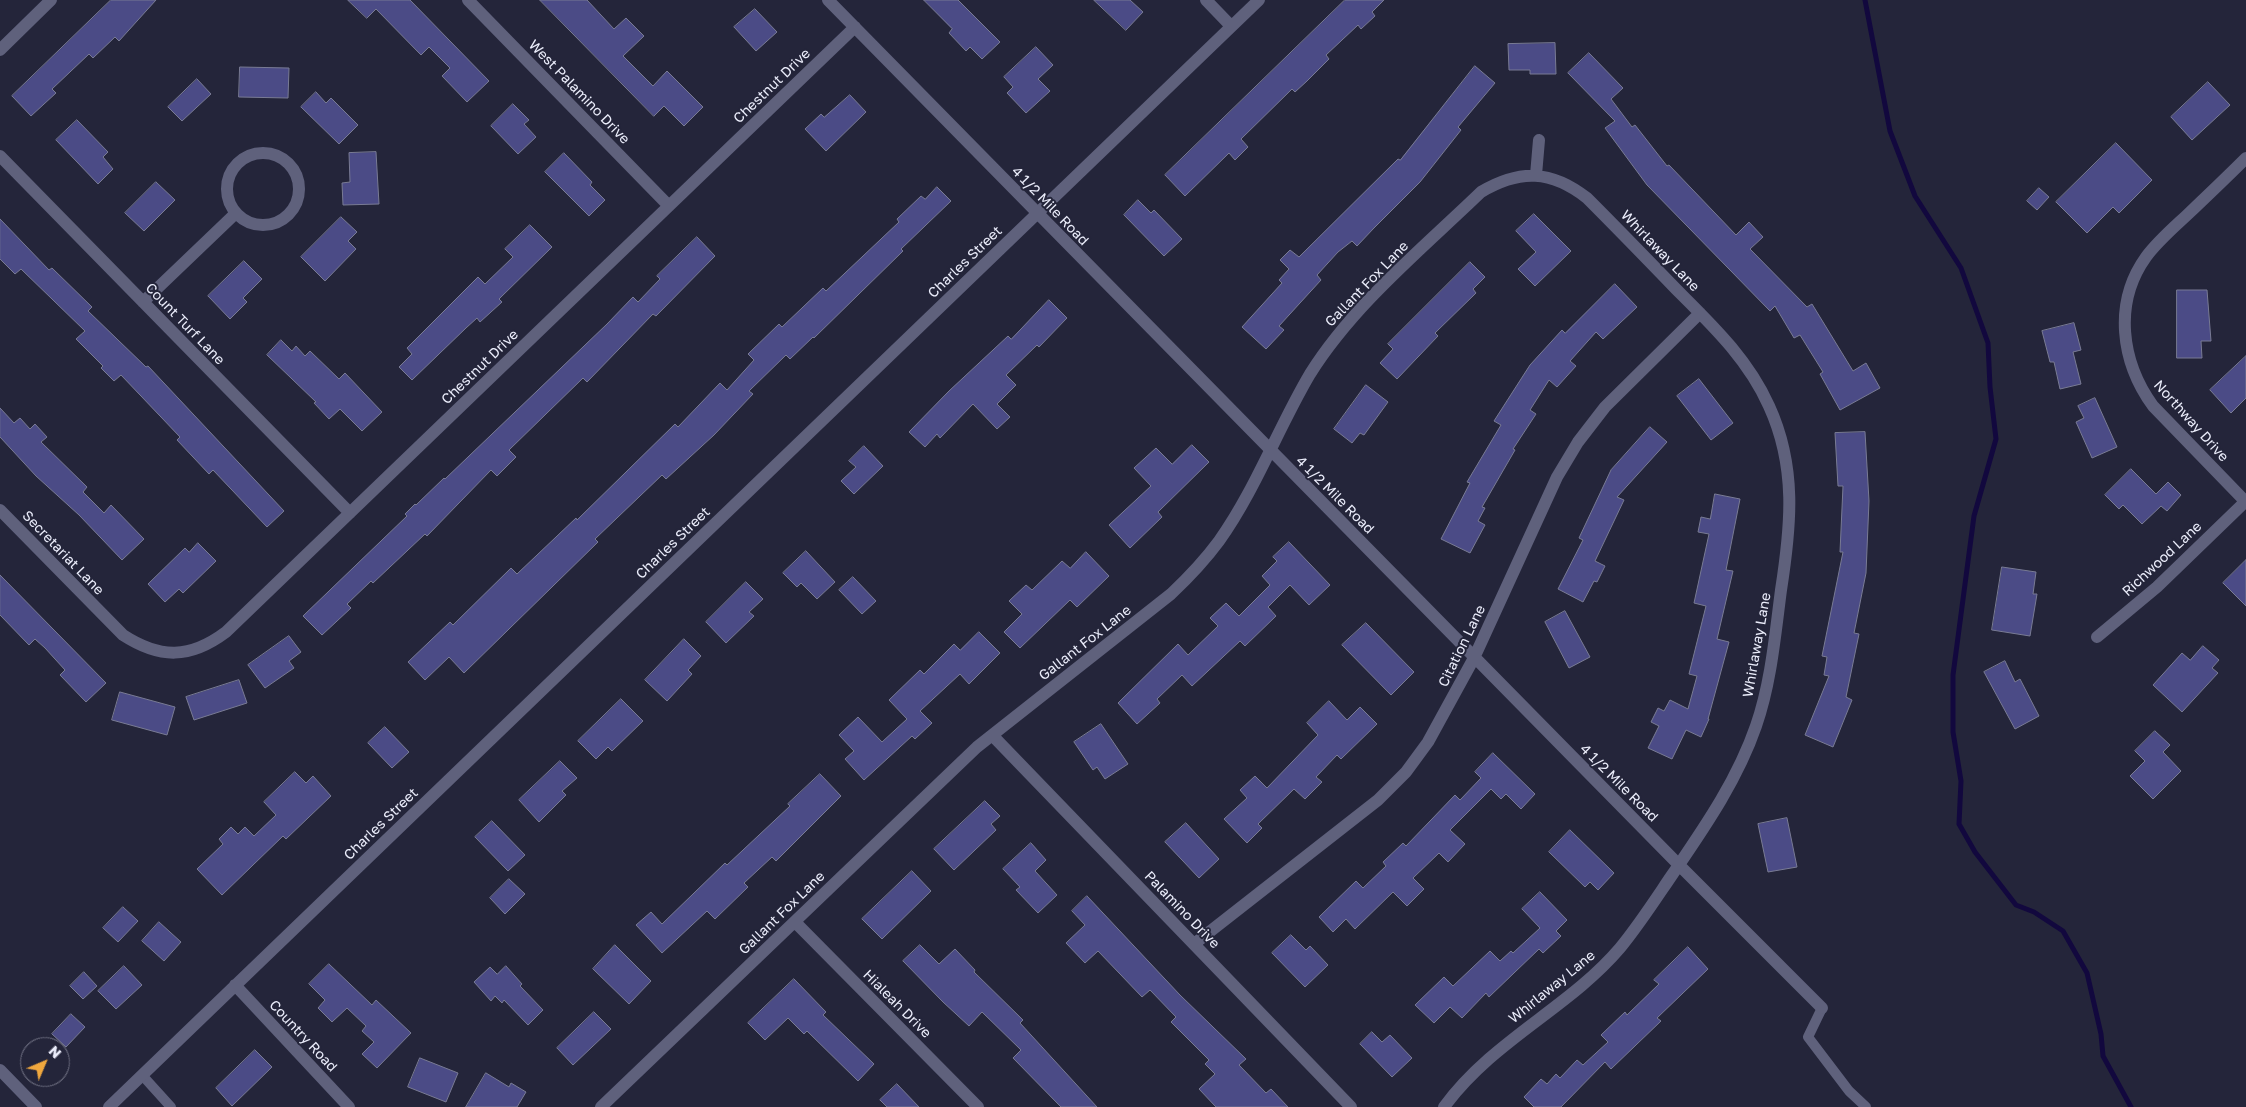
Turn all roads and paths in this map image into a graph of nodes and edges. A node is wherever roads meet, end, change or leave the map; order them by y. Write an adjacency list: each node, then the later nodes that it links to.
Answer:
1 (51, 0): 8 (street)
2 (468, 0): 13 (street, West Palamino Drive)
3 (828, 0): 7 (street, 4 1/2 Mile Road)
4 (1206, 0): 6 (street)
5 (1259, 0): 6 (street, Charles Street)
6 (1231, 26): 15 (street, Charles Street)
7 (855, 27): 13 (street, Chestnut Drive); 15 (street, 4 1/2 Mile Road)
8 (0, 50)
9 (1539, 140): 12 (street)
10 (0, 156): 16 (street, Count Turf Lane)
11 (2246, 158): 19 (street, Northway Drive)
12 (1536, 175): 17 (street, Whirlaway Lane); 18 (street, Gallant Fox Lane)
13 (669, 206): 21 (street, Chestnut Drive)
14 (236, 213): 14 (street); 16 (street)
15 (1037, 214): 18 (street, 4 1/2 Mile Road); 29 (street, Charles Street)
16 (143, 302): 21 (street, Count Turf Lane)
17 (1700, 313): 24 (street, Citation Lane); 26 (street, Whirlaway Lane)
18 (1270, 450): 24 (street, 4 1/2 Mile Road); 25 (street, Gallant Fox Lane)
19 (2246, 501): 23 (street, Richwood Lane)
20 (0, 510): 22 (street, Secretariat Lane)
21 (350, 513): 22 (street, Chestnut Drive)
22 (105, 617)
23 (2097, 638)
24 (1474, 658): 26 (street, 4 1/2 Mile Road); 28 (street, Citation Lane)
25 (992, 734): 27 (street, Gallant Fox Lane); 28 (street, Palamino Drive)
26 (1679, 865): 30 (street, 4 1/2 Mile Road); 40 (street, Whirlaway Lane)
27 (795, 922): 33 (street, Gallant Fox Lane); 38 (street, Hialeah Drive)
28 (1194, 944): 39 (street, Palamino Drive)
29 (235, 985): 32 (street, Charles Street); 37 (street, Country Road)
30 (1822, 1008): 41 (lane)
31 (0, 1070): 34 (street)
32 (142, 1075): 35 (street, Charles Street); 36 (lane)
33 (606, 1105)
34 (36, 1107)
35 (109, 1107)
36 (170, 1107)
37 (349, 1107)
38 (978, 1107)
39 (1351, 1107)
40 (1444, 1107)
41 (1866, 1107)

